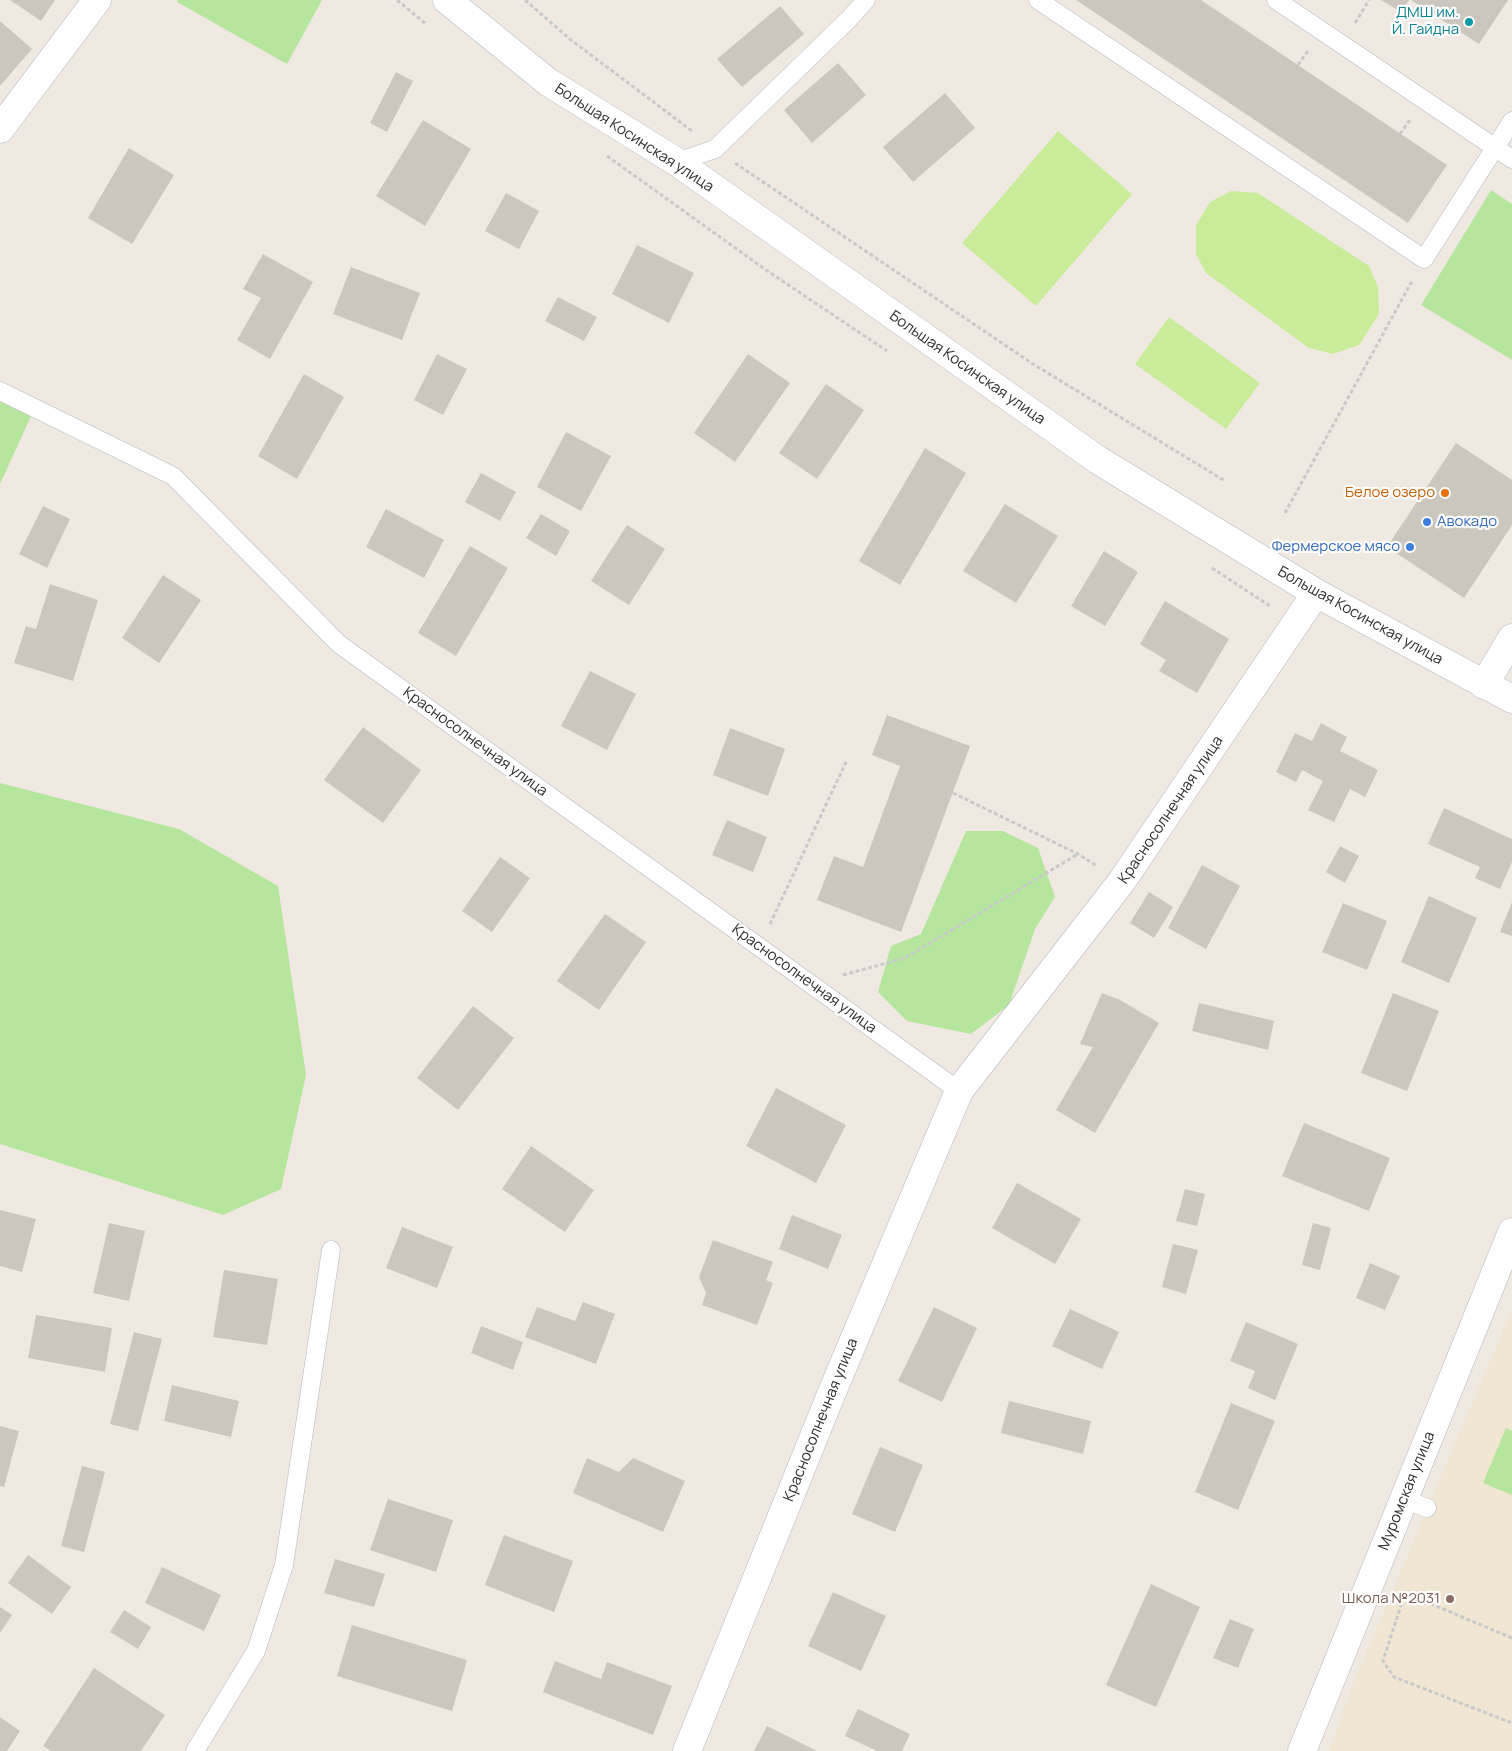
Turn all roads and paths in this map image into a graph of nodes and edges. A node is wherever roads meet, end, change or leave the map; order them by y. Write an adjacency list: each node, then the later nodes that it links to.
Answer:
1 (97, 0): 8 (street)
2 (447, 0): 12 (street, Большая Косинская улица)
3 (525, 0): 9 (path)
4 (866, 0): 9 (lane)
5 (1038, 0): 13 (lane)
6 (1276, 0): 10 (lane)
7 (1512, 121): 10 (lane)
8 (0, 128)
9 (715, 149): 12 (lane); 15 (path)
10 (1494, 149): 11 (lane); 13 (lane)
11 (1512, 159)
12 (677, 162): 17 (street, Большая Косинская улица)
13 (1424, 259): 16 (path)
14 (0, 391): 25 (lane, Красносолнечная улица)
15 (1225, 481)
16 (1285, 513)
17 (1316, 593): 19 (street, Большая Косинская улица); 24 (street, Красносолнечная улица)
18 (1512, 638): 19 (street)
19 (1484, 685): 20 (street, Большая Косинская улица)
20 (1512, 699)
21 (847, 760): 25 (path)
22 (953, 792): 23 (path)
23 (1078, 854): 24 (path); 26 (path)
24 (1122, 881): 27 (street, Красносолнечная улица)
25 (759, 947): 26 (lane, Красносолнечная улица)
26 (811, 984): 27 (lane, Красносолнечная улица)
27 (959, 1091): 33 (street, Красносолнечная улица)
28 (1512, 1232): 34 (street, Муромская улица)
29 (331, 1250): 32 (lane)
30 (1512, 1638): 31 (path)
31 (1512, 1722)
32 (196, 1751)
33 (687, 1751)
34 (1302, 1751)

